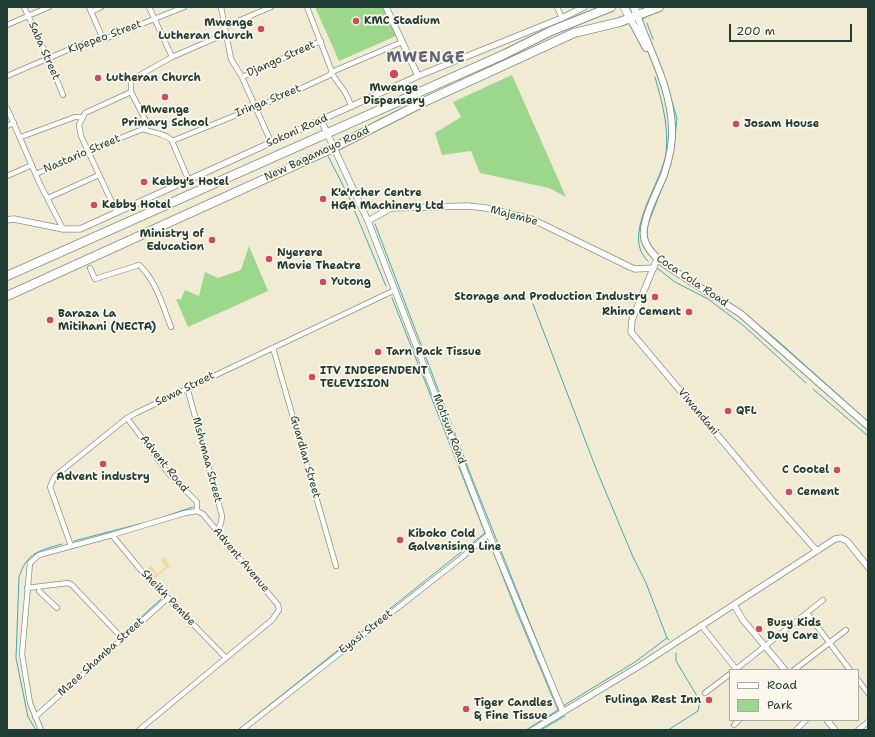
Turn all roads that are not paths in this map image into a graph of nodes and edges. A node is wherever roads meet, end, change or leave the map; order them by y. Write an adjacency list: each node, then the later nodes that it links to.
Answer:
1 (24, 7): 18 (street, Saba Street)
2 (49, 7): 18 (street)
3 (101, 7): 17 (street)
4 (149, 7): 22 (street)
5 (184, 7): 22 (street, Kipepeo Street)
6 (221, 7): 24 (street)
7 (270, 7): 24 (street)
8 (307, 7): 27 (street)
9 (386, 7): 28 (street)
10 (557, 7): 21 (street)
11 (584, 7): 21 (street, Sokoni Road)
12 (601, 7): 19 (highway)
13 (611, 7): 19 (highway)
14 (624, 7): 20 (main road)
15 (634, 7): 20 (main road)
16 (659, 7): 20 (highway, New Bagamoyo Road)
17 (90, 9): 26 (street)
18 (28, 16): 23 (street); 30 (street, Saba Street)
19 (584, 17): 45 (highway, New Bagamoyo Road)
20 (633, 17): 49 (highway, New Bagamoyo Road); 61 (main road, Coca Cola Road)
21 (562, 18): 33 (street, Sokoni Road)
22 (154, 20): 26 (street, Kipepeo Street); 29 (street)
23 (7, 25)
24 (224, 27): 25 (street)
25 (225, 34): 29 (street); 34 (street)
26 (104, 40): 30 (street, Kipepeo Street)
27 (321, 41): 31 (street); 34 (street, Django Street)
28 (402, 42): 31 (street, Iringa Street); 33 (street)
29 (172, 57): 35 (street)
30 (49, 60): 32 (street, Kipepeo Street); 36 (street, Saba Street)
31 (332, 72): 37 (street); 39 (street, Iringa Street)
32 (7, 76)
33 (418, 76): 37 (street, Sokoni Road)
34 (242, 77): 39 (street)
35 (131, 92): 40 (street); 44 (street)
36 (63, 95)
37 (352, 107): 41 (street, Sokoni Road)
38 (7, 108): 42 (street)
39 (256, 108): 47 (street, Iringa Street); 48 (street)
40 (82, 117): 46 (street); 50 (street)
41 (321, 120): 45 (street, Motisun Road); 48 (street, Sokoni Road)
42 (14, 123): 43 (street); 46 (street)
43 (7, 126)
44 (143, 129): 47 (street); 50 (street, Nastario Street)
45 (327, 132): 49 (street, Motisun Road); 64 (highway, New Bagamoyo Road)
46 (21, 138): 51 (street)
47 (172, 141): 55 (street)
48 (271, 142): 55 (street, Sokoni Road)
49 (333, 148): 59 (street, Motisun Road); 66 (highway, New Bagamoyo Road)
50 (88, 151): 52 (street, Nastario Street); 53 (street)
51 (32, 165): 52 (street); 54 (street)
52 (36, 174): 56 (street)
53 (99, 175): 56 (street); 57 (street)
54 (7, 176)
55 (189, 181): 57 (street, Sokoni Road)
56 (48, 198): 60 (street)
57 (116, 211): 60 (street, Sokoni Road)
58 (7, 220): 60 (street, Sokoni Road)
59 (368, 221): 63 (street, Majembe); 65 (street, Motisun Road)
60 (63, 229)
61 (657, 259): 63 (street, Viwandani); 71 (main road, Coca Cola Road)
62 (90, 268): 67 (street)
63 (654, 268): 77 (street, Viwandani)
64 (7, 276)
65 (395, 290): 68 (street, Sewa Street); 74 (street, Motisun Road)
66 (7, 296)
67 (171, 327)
68 (273, 348): 69 (street, Sewa Street); 78 (street, Guardian Street)
69 (187, 388): 70 (street, Sewa Street); 73 (street, Mshumaa Street)
70 (127, 418): 72 (street, Advent Road); 76 (street, Sewa Street)
71 (868, 426)
72 (197, 511): 73 (street, Advent Avenue); 75 (street)
73 (217, 531): 92 (street, Advent Avenue)
74 (489, 534): 102 (street, Motisun Road); 111 (street, Eyasi Street)
75 (112, 535): 76 (street); 82 (street, Sheikh Pembe)
76 (71, 546): 80 (street)
77 (817, 551): 79 (street); 84 (street)
78 (336, 566)
79 (868, 567)
80 (27, 588): 89 (street); 103 (street)
81 (39, 591): 85 (street)
82 (168, 598): 89 (street, Mzee Shamba Street); 92 (street, Sheikh Pembe)
83 (823, 600): 86 (street)
84 (734, 605): 87 (street); 91 (street)
85 (57, 608)
86 (807, 613): 90 (street); 91 (street)
87 (701, 625): 93 (street); 102 (street)
88 (846, 630): 90 (street)
89 (122, 638): 103 (street, Mzee Shamba Street)
90 (830, 644): 96 (street); 97 (street)
91 (765, 645): 94 (street); 95 (street)
92 (226, 658): 110 (street)
93 (734, 669)
94 (736, 669)
95 (784, 669)
96 (795, 669)
97 (849, 669)
98 (729, 675): 100 (street)
99 (859, 681): 101 (street)
100 (705, 693)
101 (868, 693)
102 (563, 712): 112 (street)
103 (35, 717): 109 (street)
104 (738, 721): 108 (street)
105 (805, 721): 113 (street)
106 (828, 721): 114 (street)
107 (868, 722): 115 (street)
108 (734, 725)
109 (41, 730)
110 (139, 730)
111 (242, 730)
112 (533, 730)
113 (796, 730)
114 (835, 730)
115 (858, 730)

